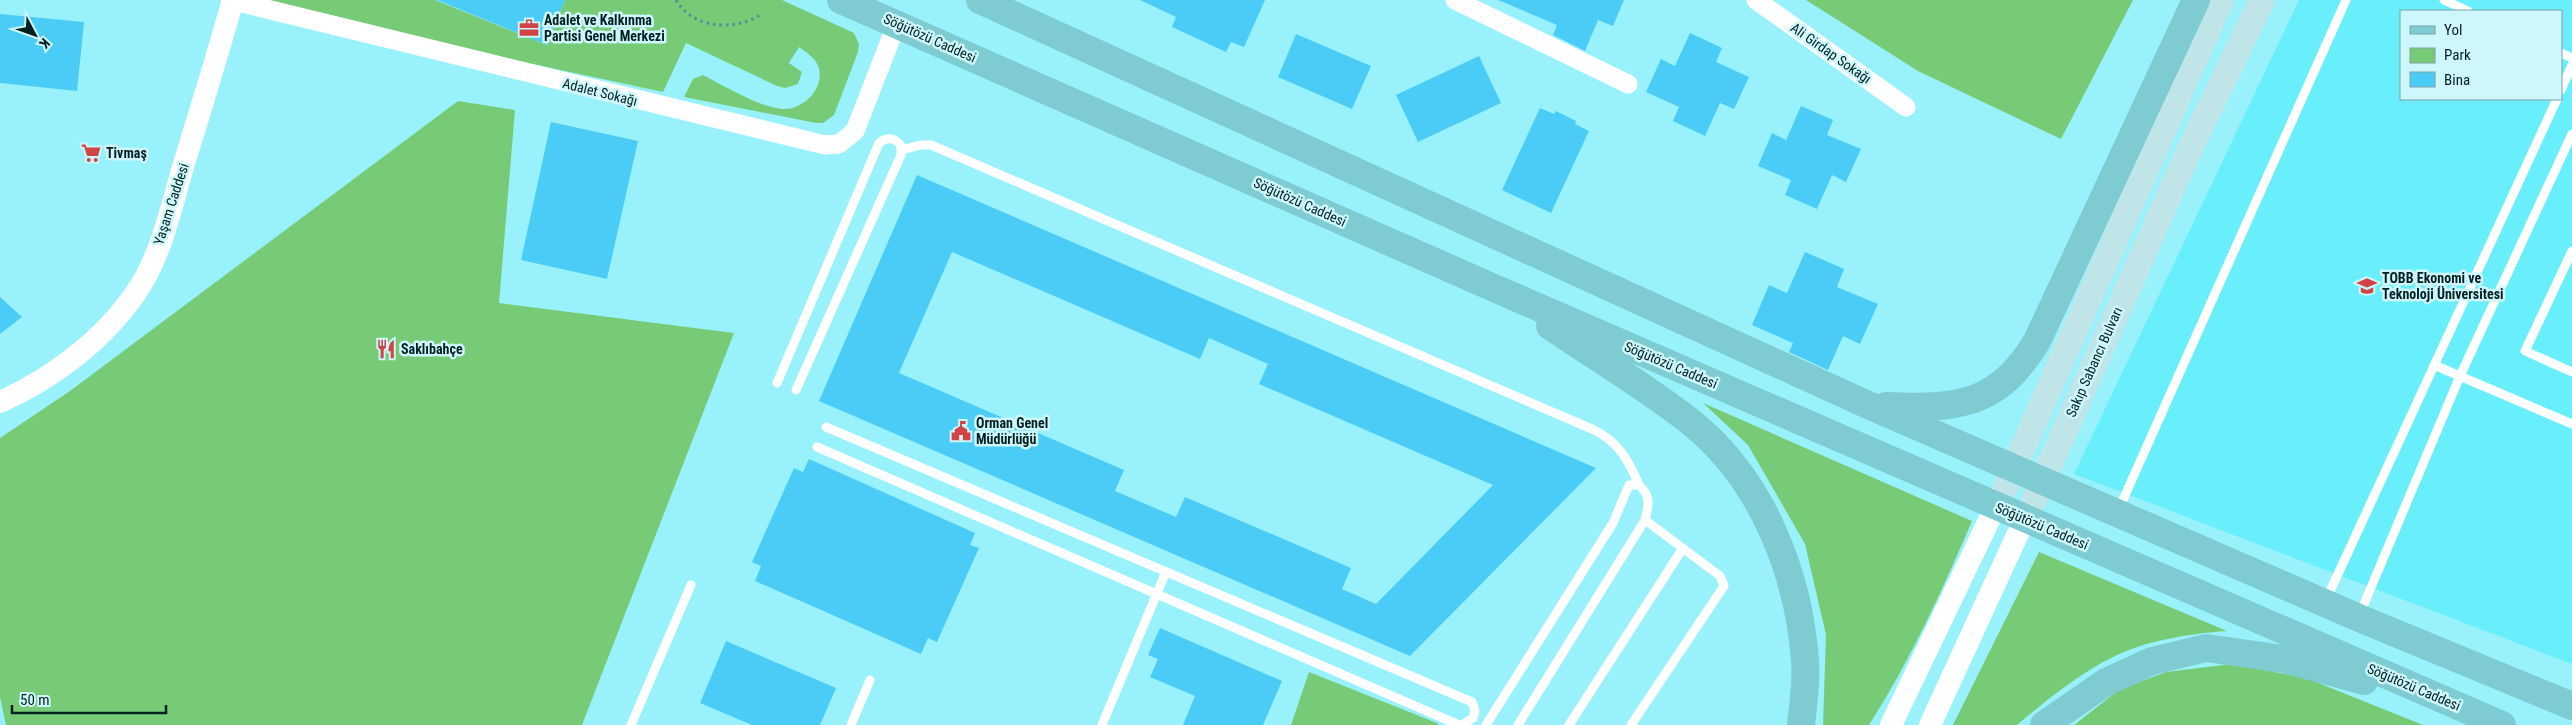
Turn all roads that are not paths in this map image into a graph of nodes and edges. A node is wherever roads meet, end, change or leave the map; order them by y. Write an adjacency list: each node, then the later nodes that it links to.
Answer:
1 (232, 0): 12 (street, Adalet Sokağı); 27 (street, Yaşam Caddesi)
2 (841, 0): 12 (main road, Söğütözü Caddesi)
3 (980, 0): 28 (main road)
4 (1756, 0): 17 (street, Ali Girdap Sokağı)
5 (2196, 0): 28 (main road)
6 (2221, 0): 33 (main road)
7 (2262, 0): 34 (main road, Sakıp Sabancı Bulvarı)
8 (2346, 0): 35 (lane)
9 (2444, 0): 11 (lane)
10 (1463, 2): 14 (street)
11 (2466, 10)
12 (897, 23): 21 (main road, Söğütözü Caddesi)
13 (2572, 65): 15 (lane)
14 (1628, 84)
15 (2562, 88)
16 (2557, 100): 22 (lane)
17 (1906, 107)
18 (2572, 134): 24 (lane)
19 (902, 150): 25 (lane); 26 (lane); 32 (lane)
20 (2572, 251): 23 (lane)
21 (1494, 288): 45 (main road, Söğütözü Caddesi); 55 (main road)
22 (2434, 365): 24 (lane); 41 (lane)
23 (2572, 372)
24 (2460, 376): 29 (lane); 42 (lane)
25 (777, 383)
26 (796, 390)
27 (0, 402)
28 (1868, 405): 35 (main road)
29 (2572, 424)
30 (826, 427): 38 (lane)
31 (817, 447): 40 (lane)
32 (1639, 485): 36 (lane); 51 (lane)
33 (2006, 486): 56 (street)
34 (2034, 500): 57 (street, Sakıp Sabancı Bulvarı)
35 (2117, 512): 41 (main road)
36 (1645, 520): 37 (lane); 52 (lane)
37 (1683, 548): 53 (lane); 54 (lane)
38 (1165, 574): 40 (lane); 46 (lane)
39 (691, 585): 47 (lane)
40 (1155, 595): 49 (lane); 50 (lane)
41 (2325, 603): 42 (main road)
42 (2358, 618): 44 (main road)
43 (870, 680): 48 (lane)
44 (2572, 706)
45 (2467, 710): 58 (main road); 59 (main road, Söğütözü Caddesi)
46 (1473, 718): 50 (lane); 51 (lane)
47 (631, 725)
48 (851, 725)
49 (1102, 725)
50 (1461, 725)
51 (1485, 725)
52 (1518, 725)
53 (1569, 725)
54 (1631, 725)
55 (1801, 725)
56 (1892, 725)
57 (1930, 725)
58 (2044, 725)
59 (2502, 725)

